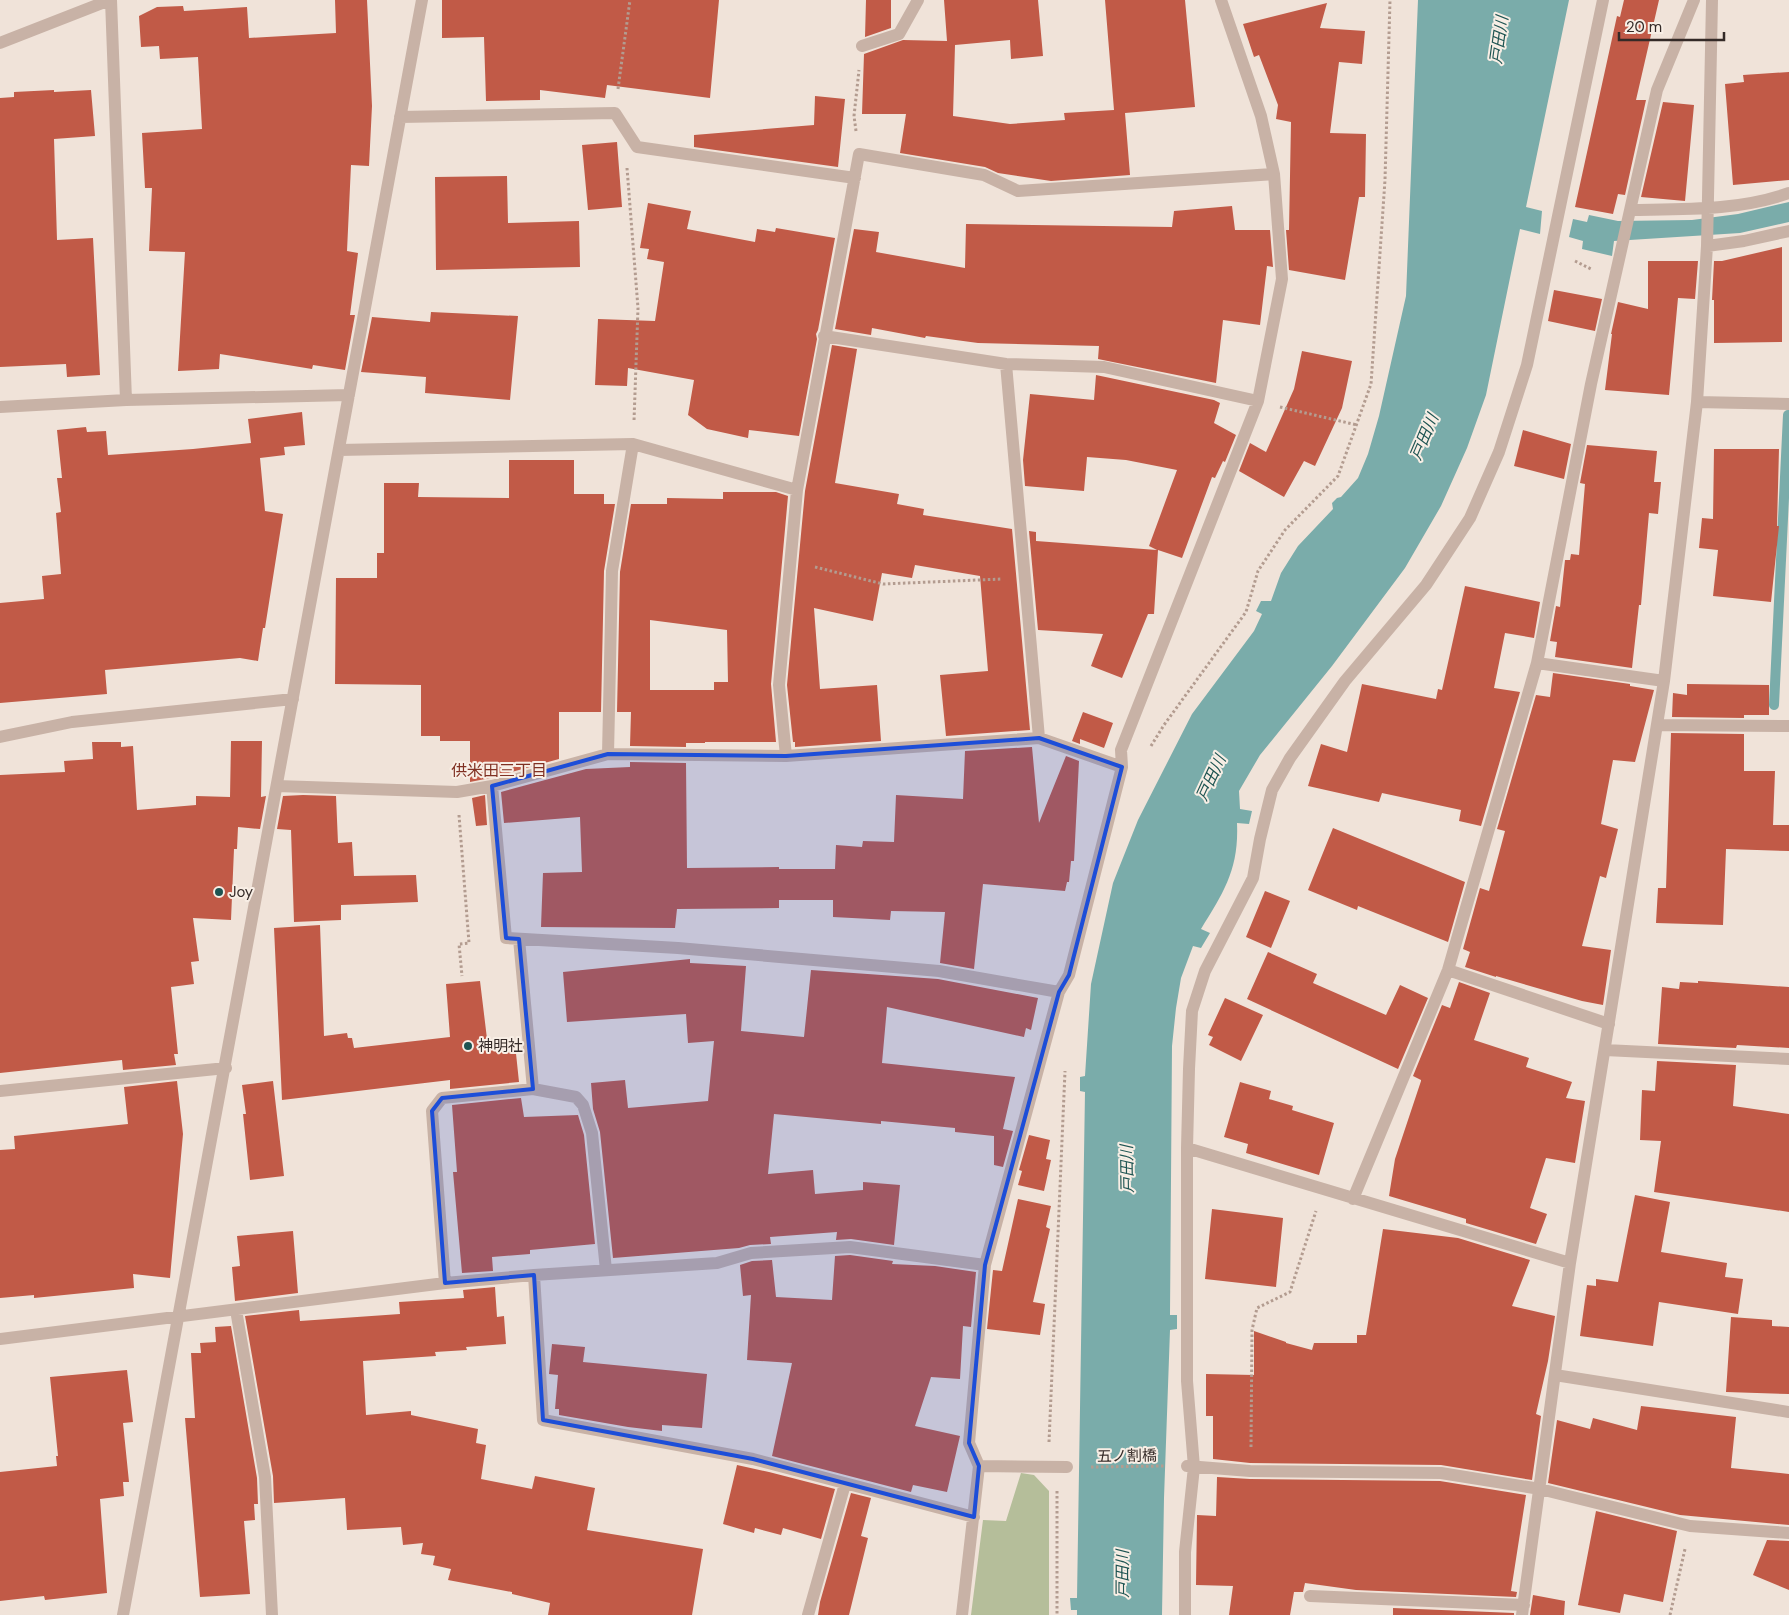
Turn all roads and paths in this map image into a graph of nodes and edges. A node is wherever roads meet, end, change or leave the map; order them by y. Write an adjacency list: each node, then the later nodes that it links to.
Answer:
1 (111, 0): 10 (street); 28 (street)
2 (422, 0): 13 (street)
3 (630, 0): 12 (path)
4 (918, 0): 11 (street)
5 (1221, 0): 16 (street)
6 (1390, 0): 33 (path)
7 (1603, 0): 22 (street)
8 (1694, 0): 20 (street)
9 (1712, 0): 19 (street)
10 (0, 43)
11 (862, 46): 15 (path)
12 (615, 113): 13 (street); 14 (street)
13 (400, 117): 27 (street)
14 (624, 128): 17 (street); 34 (path)
15 (858, 154): 16 (street); 17 (street)
16 (1274, 174): 29 (street)
17 (855, 178): 25 (street)
18 (1789, 193): 19 (street)
19 (1708, 208): 20 (street); 23 (street)
20 (1630, 210): 24 (street)
21 (1789, 231): 23 (street)
22 (1552, 245): 24 (path); 64 (street)
23 (1707, 246): 30 (street)
24 (1614, 280): 39 (street)
25 (824, 336): 26 (street); 36 (street)
26 (1006, 364): 29 (street); 38 (street)
27 (349, 395): 28 (street); 35 (street)
28 (126, 400): 32 (street)
29 (1258, 401): 33 (path); 49 (street)
30 (1696, 402): 31 (street); 40 (street)
31 (1789, 404)
32 (0, 407)
33 (1357, 425): 46 (path)
34 (633, 444): 35 (street); 36 (street); 47 (street)
35 (339, 450): 41 (street)
36 (797, 490): 37 (street)
37 (790, 560): 38 (path); 48 (street)
38 (1025, 578): 45 (street)
39 (1537, 663): 40 (street); 54 (street)
40 (1664, 681): 42 (street)
41 (293, 699): 44 (street); 50 (street)
42 (1657, 725): 43 (street); 57 (street)
43 (1789, 726)
44 (0, 737)
45 (1039, 738): 48 (street); 49 (street)
46 (1150, 748)
47 (608, 754): 48 (street); 51 (street)
48 (786, 756)
49 (1122, 768): 56 (street)
50 (277, 786): 52 (street); 61 (street)
51 (492, 786): 52 (street); 53 (street)
52 (457, 792): 55 (path)
53 (519, 939): 56 (street); 62 (street)
54 (1448, 970): 57 (street); 66 (street)
55 (462, 976)
56 (1060, 992): 68 (street)
57 (1609, 1024): 58 (street)
58 (1605, 1050): 59 (street); 67 (street)
59 (1789, 1059)
60 (1065, 1063): 79 (path)
61 (226, 1068): 63 (street); 73 (street)
62 (533, 1090): 69 (street); 71 (street)
63 (0, 1091)
64 (1187, 1148): 65 (street); 78 (street)
65 (1323, 1189): 66 (street); 80 (path)
66 (1353, 1199): 67 (street)
67 (1570, 1263): 75 (street)
68 (985, 1265): 69 (street); 77 (street)
69 (606, 1270): 70 (street)
70 (534, 1275): 71 (street); 81 (street)
71 (445, 1283): 72 (street)
72 (236, 1310): 73 (street); 89 (street)
73 (178, 1317): 74 (street); 88 (street)
74 (0, 1339)
75 (1555, 1375): 76 (street); 82 (street)
76 (1789, 1412)
77 (979, 1466): 79 (street); 83 (street)
78 (1191, 1466): 79 (path, 五ノ割橋); 80 (street); 93 (street)
79 (1062, 1468): 92 (path)
80 (1250, 1470): 82 (street)
81 (845, 1484): 83 (street); 90 (street)
82 (1540, 1489): 84 (street); 87 (street)
83 (974, 1518): 91 (street)
84 (1690, 1526): 85 (street); 94 (path)
85 (1789, 1533)
86 (1310, 1596): 87 (street)
87 (1523, 1610)
88 (123, 1615)
89 (272, 1615)
90 (808, 1615)
91 (962, 1615)
92 (1057, 1615)
93 (1184, 1615)
94 (1670, 1615)

